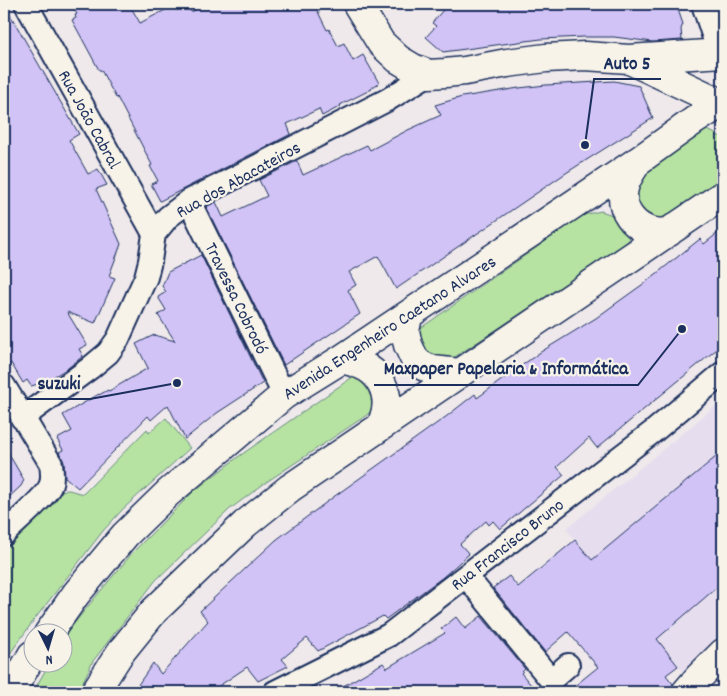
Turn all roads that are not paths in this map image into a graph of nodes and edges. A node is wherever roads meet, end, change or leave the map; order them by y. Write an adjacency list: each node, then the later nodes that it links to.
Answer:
1 (26, 4): 12 (street, Rua João Cabral)
2 (357, 4): 6 (main road)
3 (703, 4): 4 (street)
4 (721, 53): 5 (main road)
5 (628, 59): 6 (main road); 7 (main road)
6 (428, 74): 10 (street, Rua dos Abacateiros)
7 (723, 103): 8 (main road, Avenida Engenheiro Caetano Alvares)
8 (638, 161): 11 (main road); 13 (main road, Avenida Engenheiro Caetano Alvares)
9 (723, 195): 11 (main road)
10 (189, 201): 12 (street, Rua dos Abacateiros); 18 (street, Travessa Cobrodó)
11 (669, 232): 15 (main road)
12 (154, 234): 19 (street)
13 (408, 316): 14 (main road, Avenida Engenheiro Caetano Alvares); 15 (main road)
14 (342, 359): 18 (main road, Avenida Engenheiro Caetano Alvares); 20 (main road)
15 (460, 373): 20 (main road)
16 (723, 373): 22 (street, Rua Francisco Bruno)
17 (4, 386): 19 (street)
18 (284, 395): 23 (main road, Avenida Engenheiro Caetano Alvares)
19 (22, 418): 21 (street)
20 (382, 425): 28 (main road)
21 (4, 534)
22 (466, 576): 25 (street); 29 (street, Rua Francisco Bruno)
23 (55, 624)
24 (723, 652): 30 (main road)
25 (568, 665)
26 (22, 673): 27 (main road)
27 (11, 692)
28 (95, 692)
29 (275, 692)
30 (686, 692)

